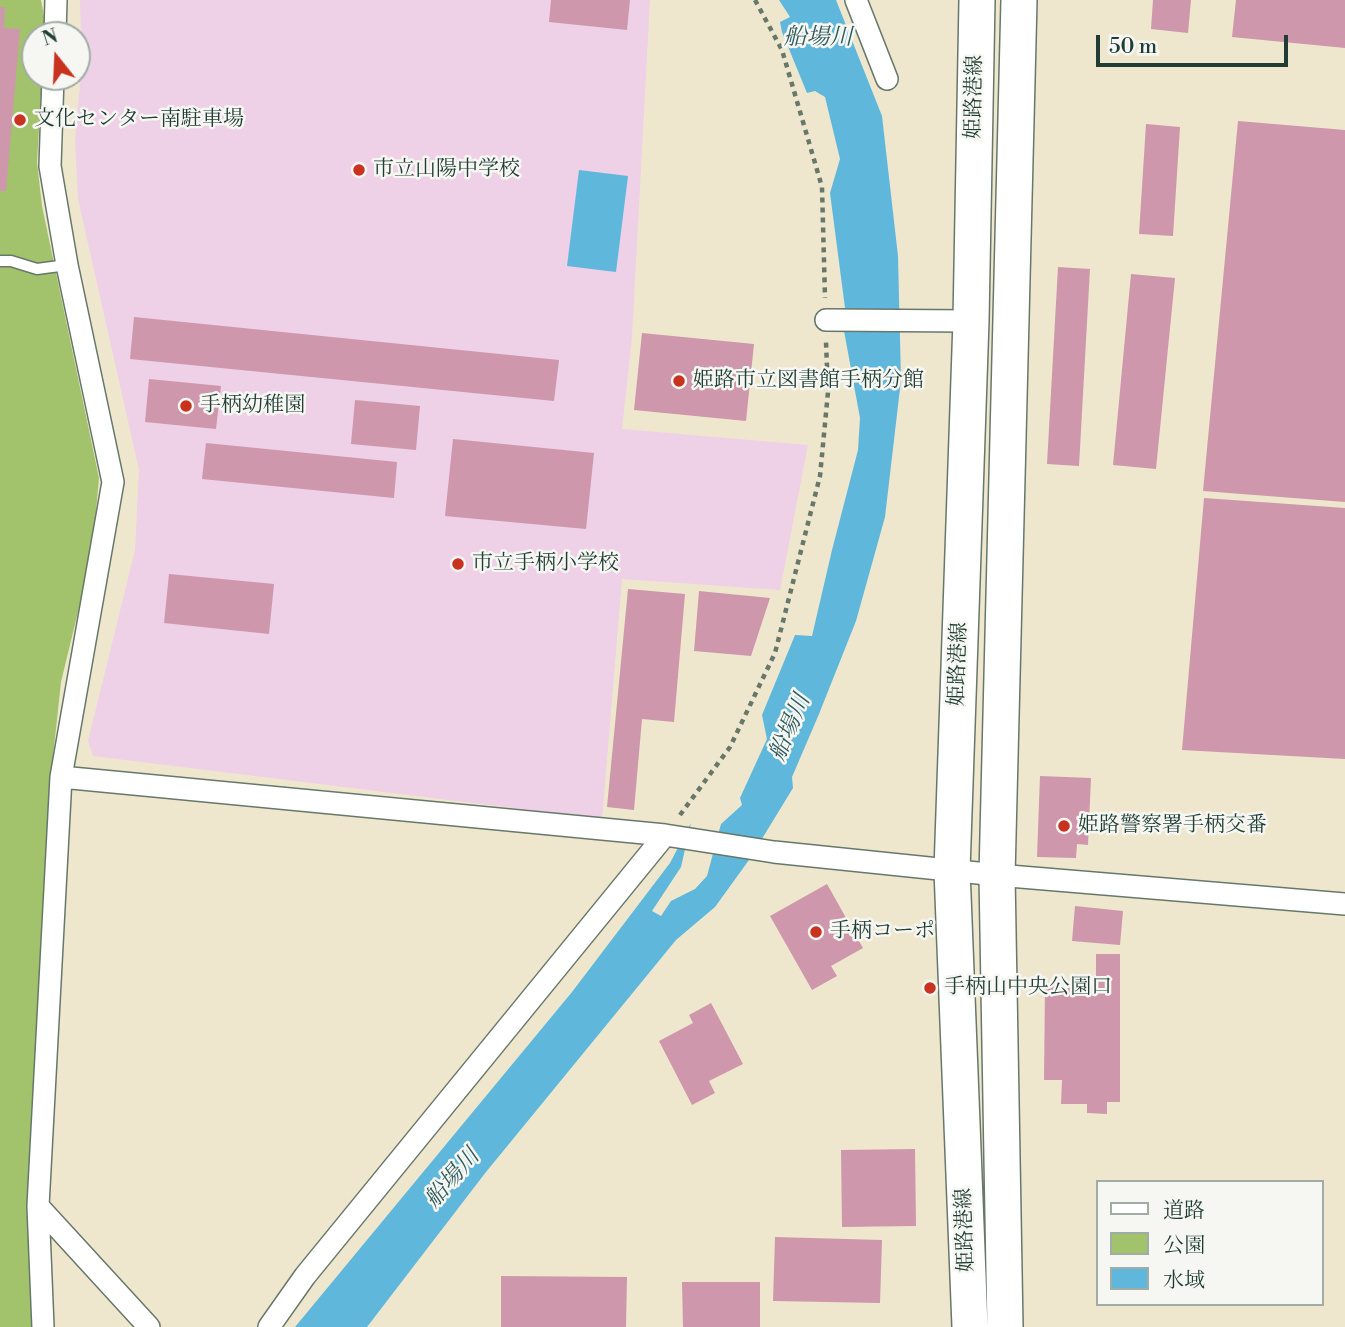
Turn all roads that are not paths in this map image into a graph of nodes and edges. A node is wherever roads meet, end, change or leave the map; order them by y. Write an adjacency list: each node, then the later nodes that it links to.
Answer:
1 (56, 0): 5 (street)
2 (856, 0): 6 (street)
3 (977, 0): 11 (main road, 姫路港線)
4 (1019, 0): 15 (main road, 姫路港線)
5 (55, 21)
6 (887, 79)
7 (53, 91): 9 (street)
8 (0, 261): 9 (lane)
9 (67, 265): 12 (street)
10 (826, 320): 11 (street)
11 (971, 321): 14 (main road, 姫路港線)
12 (61, 777): 13 (street); 17 (street)
13 (665, 835): 14 (street); 20 (street)
14 (952, 870): 15 (street); 21 (main road, 姫路港線)
15 (996, 875): 16 (street); 22 (main road, 姫路港線)
16 (1345, 904)
17 (38, 1206): 18 (street); 19 (street)
18 (43, 1327)
19 (149, 1327)
20 (269, 1327)
21 (970, 1327)
22 (1005, 1327)

